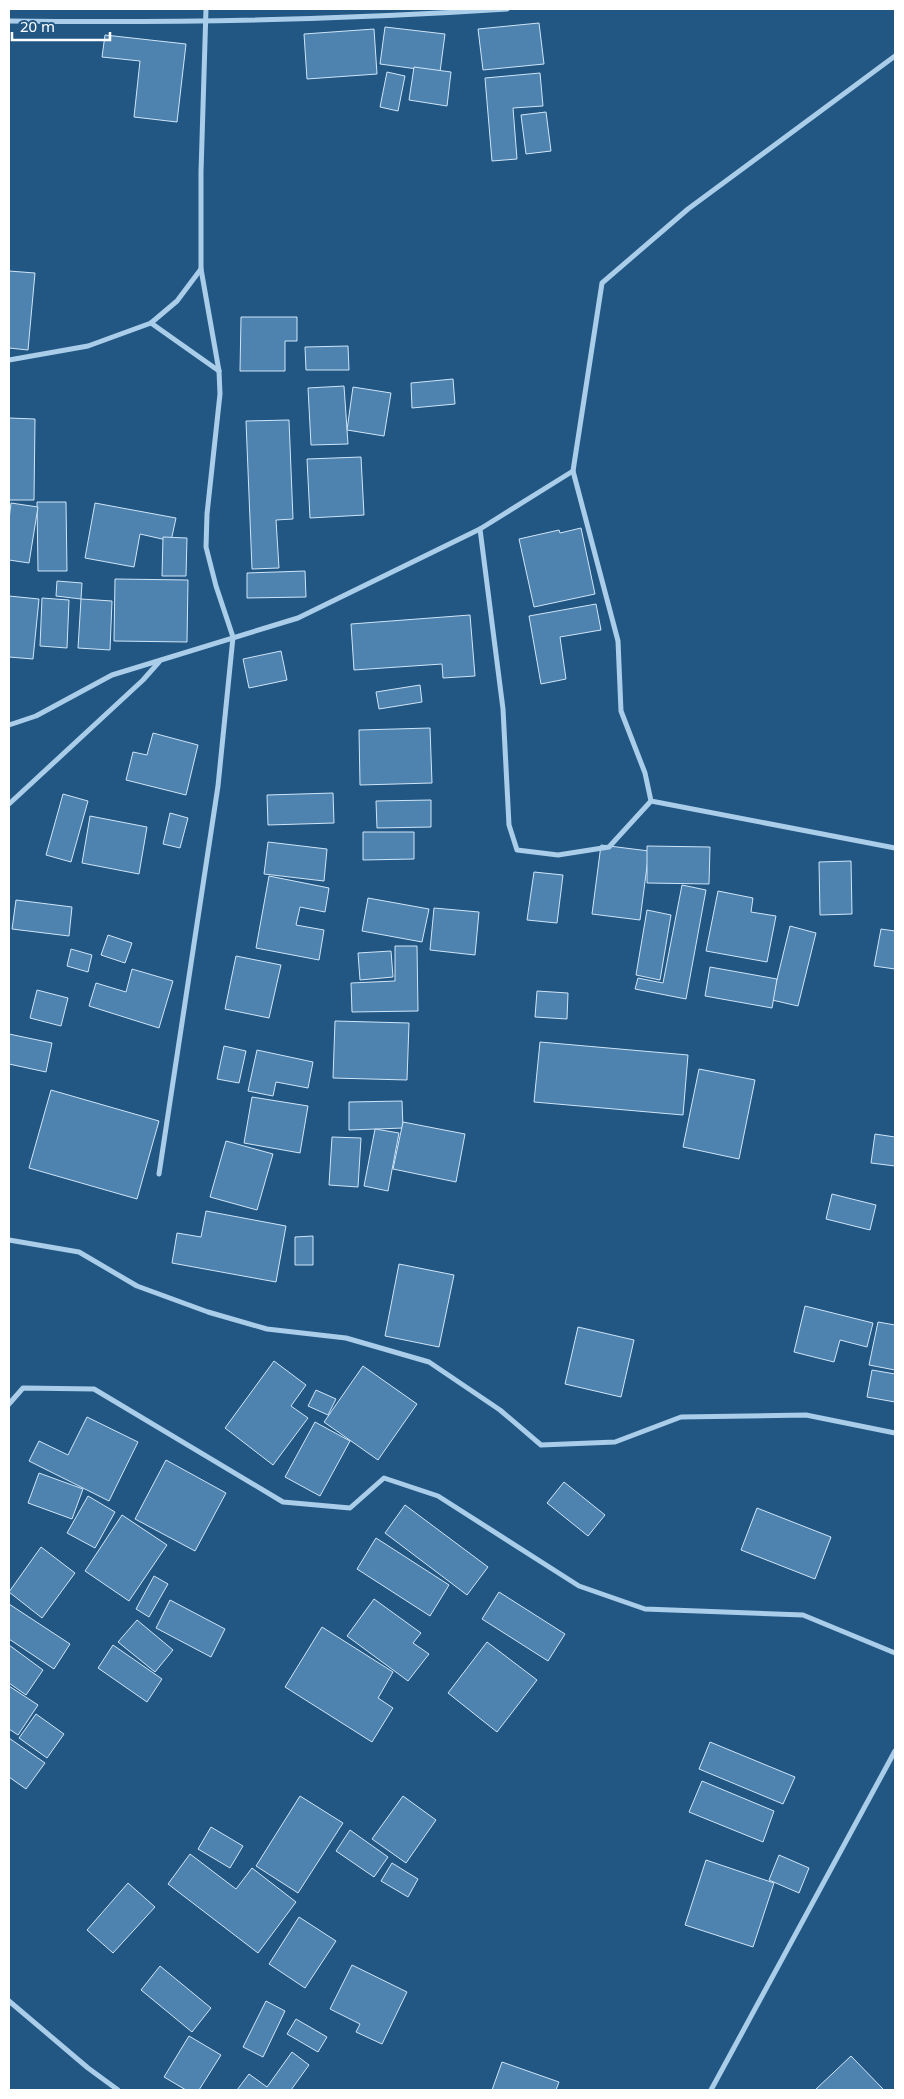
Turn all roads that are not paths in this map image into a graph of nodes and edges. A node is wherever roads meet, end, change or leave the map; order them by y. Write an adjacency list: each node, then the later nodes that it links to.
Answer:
1 (206, 9): 3 (street)
2 (507, 9): 3 (street)
3 (206, 20): 4 (street); 6 (street)
4 (9, 21)
5 (895, 56): 10 (street)
6 (201, 269): 7 (street); 9 (street)
7 (151, 323): 8 (street); 9 (street)
8 (9, 360)
9 (219, 371): 12 (street)
10 (572, 471): 11 (street); 15 (street)
11 (480, 529): 12 (street); 15 (street)
12 (233, 637): 13 (street); 18 (street)
13 (159, 662): 14 (street); 16 (street)
14 (9, 725)
15 (651, 801): 17 (street)
16 (9, 804)
17 (895, 848)
18 (158, 1174)
19 (9, 1240): 21 (street)
20 (9, 1404): 22 (street)
21 (895, 1433)
22 (895, 1652)
23 (895, 1751): 26 (street)
24 (9, 2001): 25 (street)
25 (118, 2090)
26 (711, 2090)

